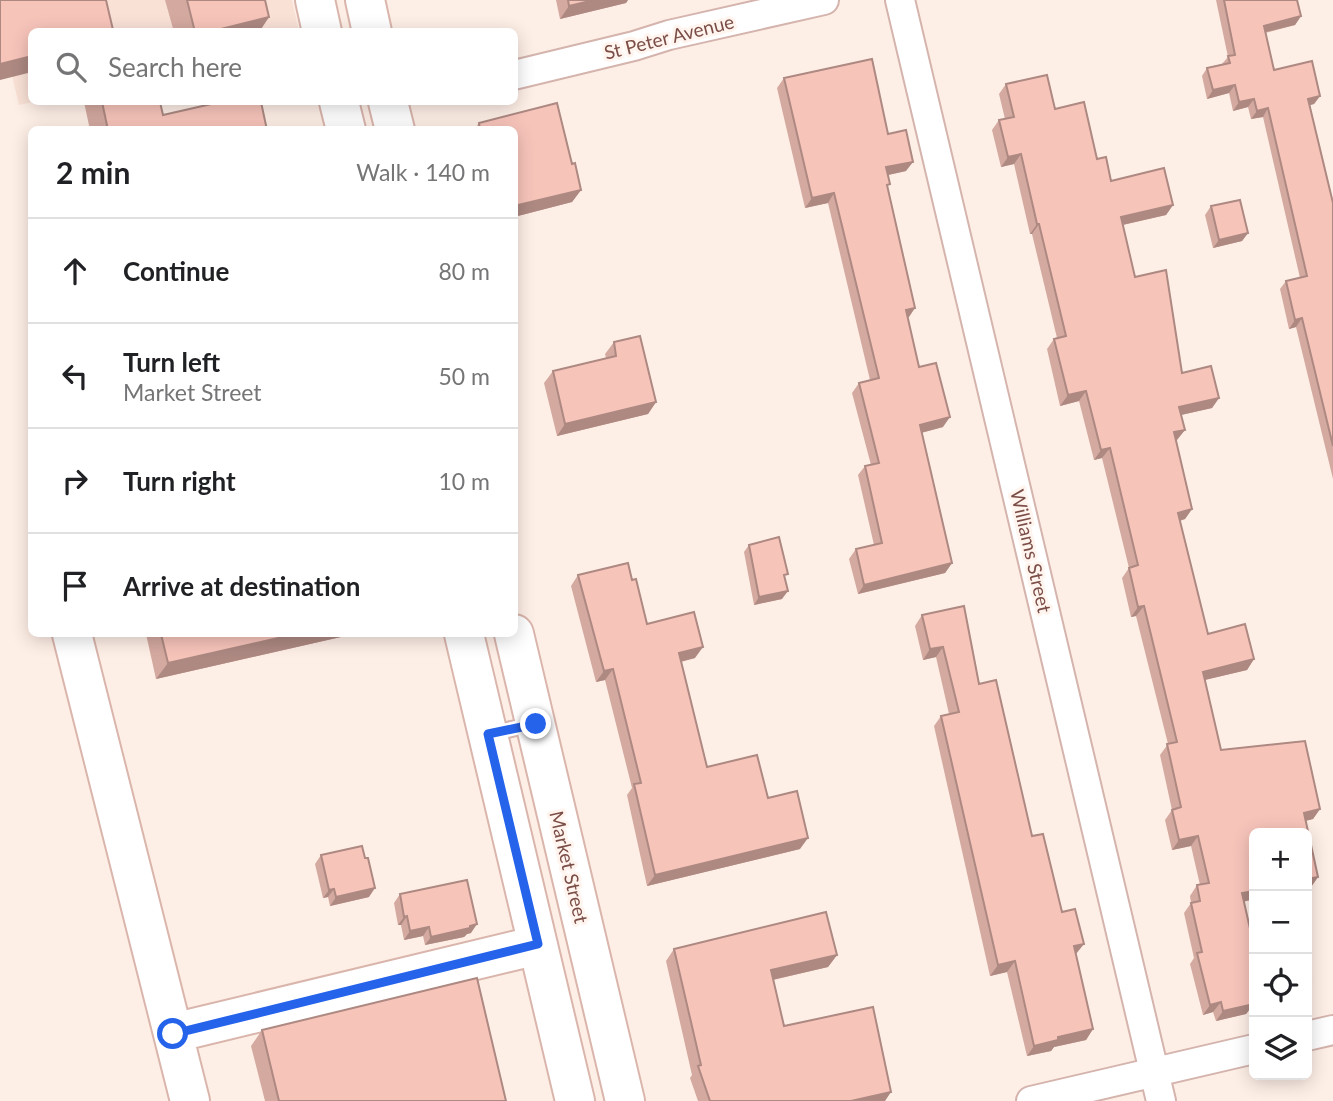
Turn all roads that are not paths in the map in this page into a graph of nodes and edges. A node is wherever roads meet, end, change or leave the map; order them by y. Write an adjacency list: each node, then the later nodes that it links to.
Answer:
1 (315, 0): 5 (street)
2 (365, 0): 6 (street)
3 (824, 0): 7 (street, St Peter Avenue)
4 (900, 0): 20 (street, Williams Street)
5 (321, 28)
6 (371, 28)
7 (518, 74)
8 (394, 110): 9 (street)
9 (342, 116)
10 (73, 637): 17 (street)
11 (465, 637): 14 (street)
12 (515, 637): 13 (street, Market Street)
13 (536, 724): 14 (lane); 23 (street, Market Street)
14 (488, 734): 15 (street)
15 (538, 944): 17 (street); 22 (street)
16 (1333, 1030): 18 (street)
17 (173, 1034): 21 (street)
18 (1312, 1035)
19 (1249, 1050): 20 (street)
20 (1155, 1073): 24 (street); 25 (street, Williams Street)
21 (190, 1101)
22 (575, 1101)
23 (625, 1101)
24 (1031, 1101)
25 (1161, 1101)

